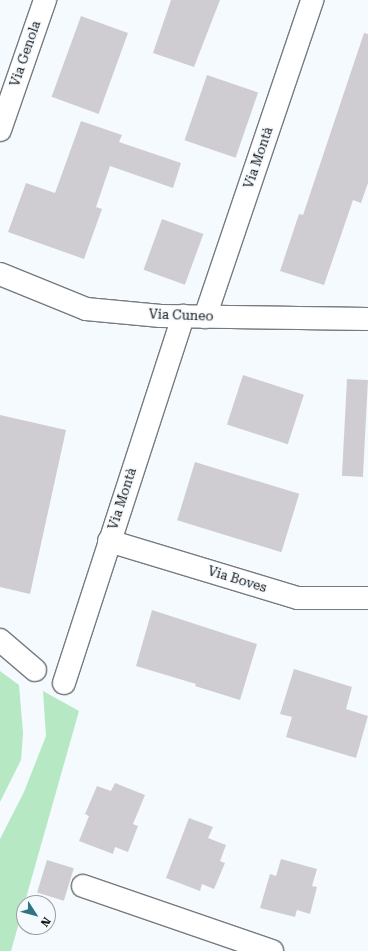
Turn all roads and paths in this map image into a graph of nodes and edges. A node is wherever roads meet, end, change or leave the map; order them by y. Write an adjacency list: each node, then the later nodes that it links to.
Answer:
1 (45, 0): 3 (street, Via Genola)
2 (312, 0): 6 (street, Via Montà)
3 (0, 130)
4 (0, 274): 5 (street, Via Cuneo)
5 (183, 316): 6 (street, Via Cuneo); 8 (street, Via Montà)
6 (205, 317): 7 (street, Via Cuneo)
7 (368, 319)
8 (109, 542): 9 (street, Via Boves); 12 (street, Via Montà)
9 (368, 598)
10 (0, 640): 11 (street)
11 (35, 670)
12 (64, 683)
13 (83, 886): 14 (street)
14 (272, 951)

